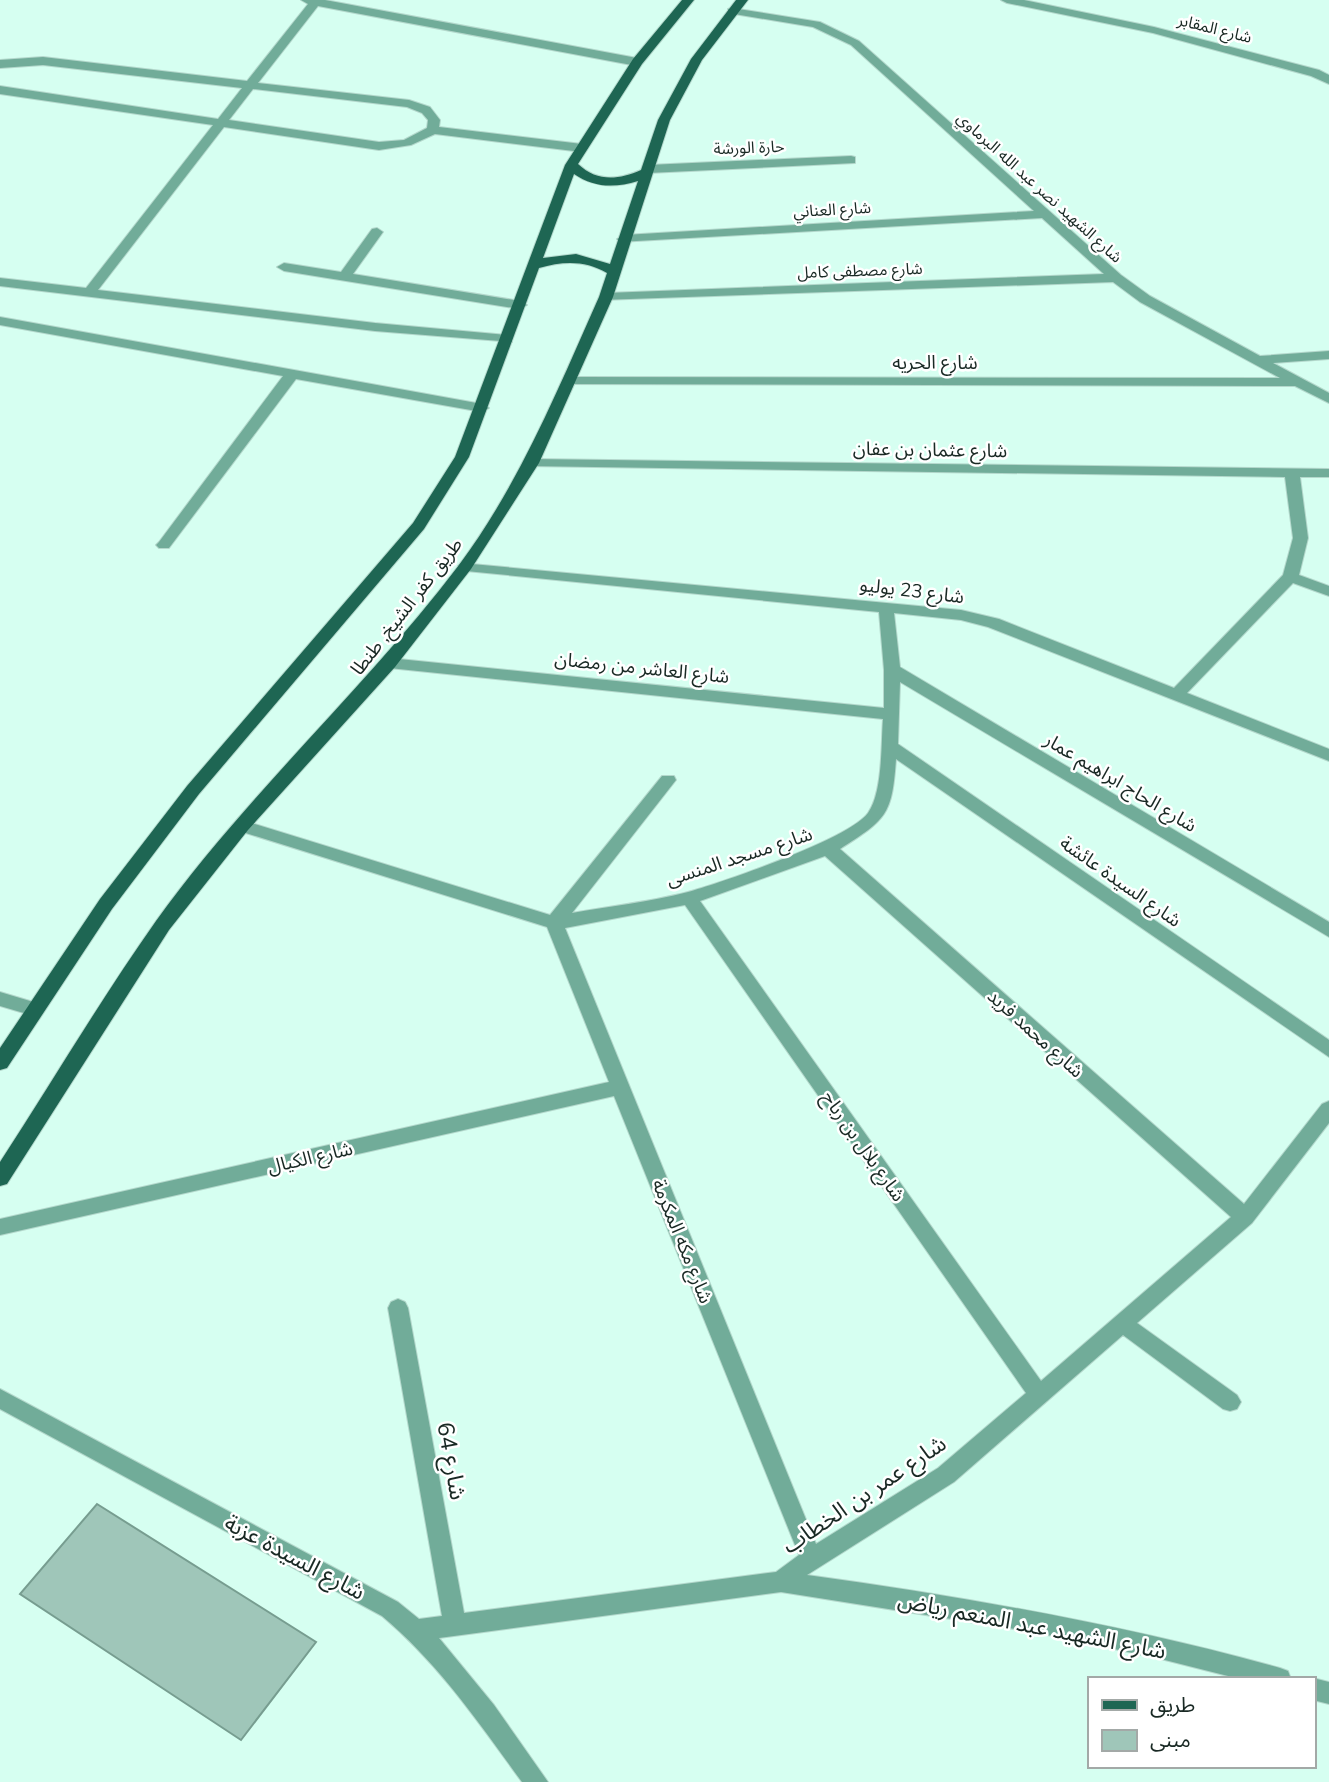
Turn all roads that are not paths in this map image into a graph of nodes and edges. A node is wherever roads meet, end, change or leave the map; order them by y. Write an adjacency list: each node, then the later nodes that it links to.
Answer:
1 (685, 0): 5 (main road, طريق كفر الشيخ, طنطا)
2 (1007, 0): 8 (street, شارع المقابر)
3 (311, 1): 5 (street); 10 (street)
4 (737, 5): 17 (main road, طريق كفر الشيخ, طنطا); 18 (street, شارع الشهيد نصر عبد الله البرماوي)
5 (637, 62): 14 (main road, طريق كفر الشيخ, طنطا)
6 (0, 64): 10 (street)
7 (1329, 72): 8 (street)
8 (1315, 73): 9 (street, شارع المقابر)
9 (1329, 80)
10 (250, 85): 12 (street); 13 (street)
11 (0, 90): 12 (street)
12 (221, 123): 13 (street); 27 (street)
13 (433, 131): 14 (street)
14 (582, 148): 16 (main road, طريق كفر الشيخ, طنطا)
15 (851, 160): 17 (street, حارة الورشة)
16 (571, 165): 17 (main road); 21 (main road, طريق كفر الشيخ, طنطا)
17 (647, 171): 20 (main road, طريق كفر الشيخ, طنطا)
18 (1042, 214): 20 (street, شارع العناني); 25 (street, شارع الشهيد نصر عبد الله البرماوي)
19 (377, 232): 24 (street)
20 (624, 239): 23 (main road, طريق كفر الشيخ, طنطا)
21 (535, 265): 23 (main road); 29 (main road, طريق كفر الشيخ, طنطا)
22 (284, 267): 24 (street)
23 (615, 272): 28 (main road, طريق كفر الشيخ, طنطا)
24 (344, 277): 29 (street)
25 (1116, 278): 28 (street, شارع مصطفى كامل); 33 (street, شارع الشهيد نصر عبد الله البرماوي)
26 (0, 282): 27 (street)
27 (89, 293): 31 (street)
28 (606, 297): 35 (main road, طريق كفر الشيخ, طنطا)
29 (520, 305): 31 (main road, طريق كفر الشيخ, طنطا)
30 (3, 326): 34 (street)
31 (507, 340): 38 (main road, طريق كفر الشيخ, طنطا)
32 (1329, 355): 33 (street)
33 (1258, 360): 36 (street, شارع الشهيد نصر عبد الله البرماوي)
34 (291, 375): 38 (street); 42 (street)
35 (570, 381): 36 (street, شارع الحريه); 39 (main road, طريق كفر الشيخ, طنطا)
36 (1299, 382): 37 (street, شارع الشهيد نصر عبد الله البرماوي)
37 (1329, 399)
38 (482, 408): 60 (main road, طريق كفر الشيخ, طنطا)
39 (531, 463): 40 (street, شارع عثمان بن عفان); 43 (main road, طريق كفر الشيخ, طنطا)
40 (1292, 473): 41 (street, شارع عثمان بن عفان); 44 (street)
41 (1329, 473)
42 (164, 545)
43 (466, 566): 46 (street, شارع 23 يوليو); 47 (main road, طريق كفر الشيخ, طنطا)
44 (1290, 577): 45 (street); 49 (street)
45 (1329, 591)
46 (886, 607): 48 (street, شارع مسجد المنسى); 49 (street, شارع 23 يوليو)
47 (389, 663): 50 (street, شارع العاشر من رمضان); 54 (main road, طريق كفر الشيخ, طنطا)
48 (892, 670): 50 (street, شارع مسجد المنسى); 58 (street, شارع الحاج ابراهيم عمار)
49 (1176, 695): 52 (street, شارع 23 يوليو)
50 (892, 713): 51 (street, شارع مسجد المنسى)
51 (889, 746): 55 (street, شارع مسجد المنسى); 62 (street, شارع السيدة عائشة)
52 (1329, 755)
53 (668, 779): 57 (street)
54 (242, 826): 57 (street, شارع مسجد المنسى); 66 (main road, طريق كفر الشيخ, طنطا)
55 (828, 848): 56 (street, شارع مسجد المنسى); 67 (street, شارع محمد فريد)
56 (689, 898): 57 (street, شارع مسجد المنسى); 71 (street, شارع بلال بن رباح)
57 (554, 923): 64 (street, شارع مكه المكرمة)
58 (1329, 930)
59 (0, 999): 60 (street)
60 (34, 1009): 61 (main road, طريق كفر الشيخ, طنطا)
61 (7, 1038): 63 (main road, طريق كفر الشيخ, طنطا)
62 (1329, 1050)
63 (0, 1063)
64 (620, 1087): 68 (street, شارع الكيال); 74 (street, شارع مكه المكرمة)
65 (1329, 1109): 67 (street, شارع عمر بن الخطاب)
66 (0, 1178)
67 (1245, 1217): 70 (street, شارع عمر بن الخطاب)
68 (0, 1227)
69 (398, 1308): 76 (street, شارع 64)
70 (1122, 1323): 71 (street, شارع عمر بن الخطاب); 73 (street)
71 (1039, 1395): 74 (street, شارع عمر بن الخطاب)
72 (0, 1398): 77 (street, شارع السيدة عزبة)
73 (1230, 1402)
74 (811, 1559): 75 (street, شارع عمر بن الخطاب)
75 (781, 1582): 76 (street, شارع عمر بن الخطاب); 78 (street, شارع الشهيد عبد المنعم رياض)
76 (455, 1624): 77 (street, شارع عمر بن الخطاب)
77 (418, 1630): 79 (street, شارع السيدة عزبة)
78 (1272, 1677)
79 (536, 1782)

